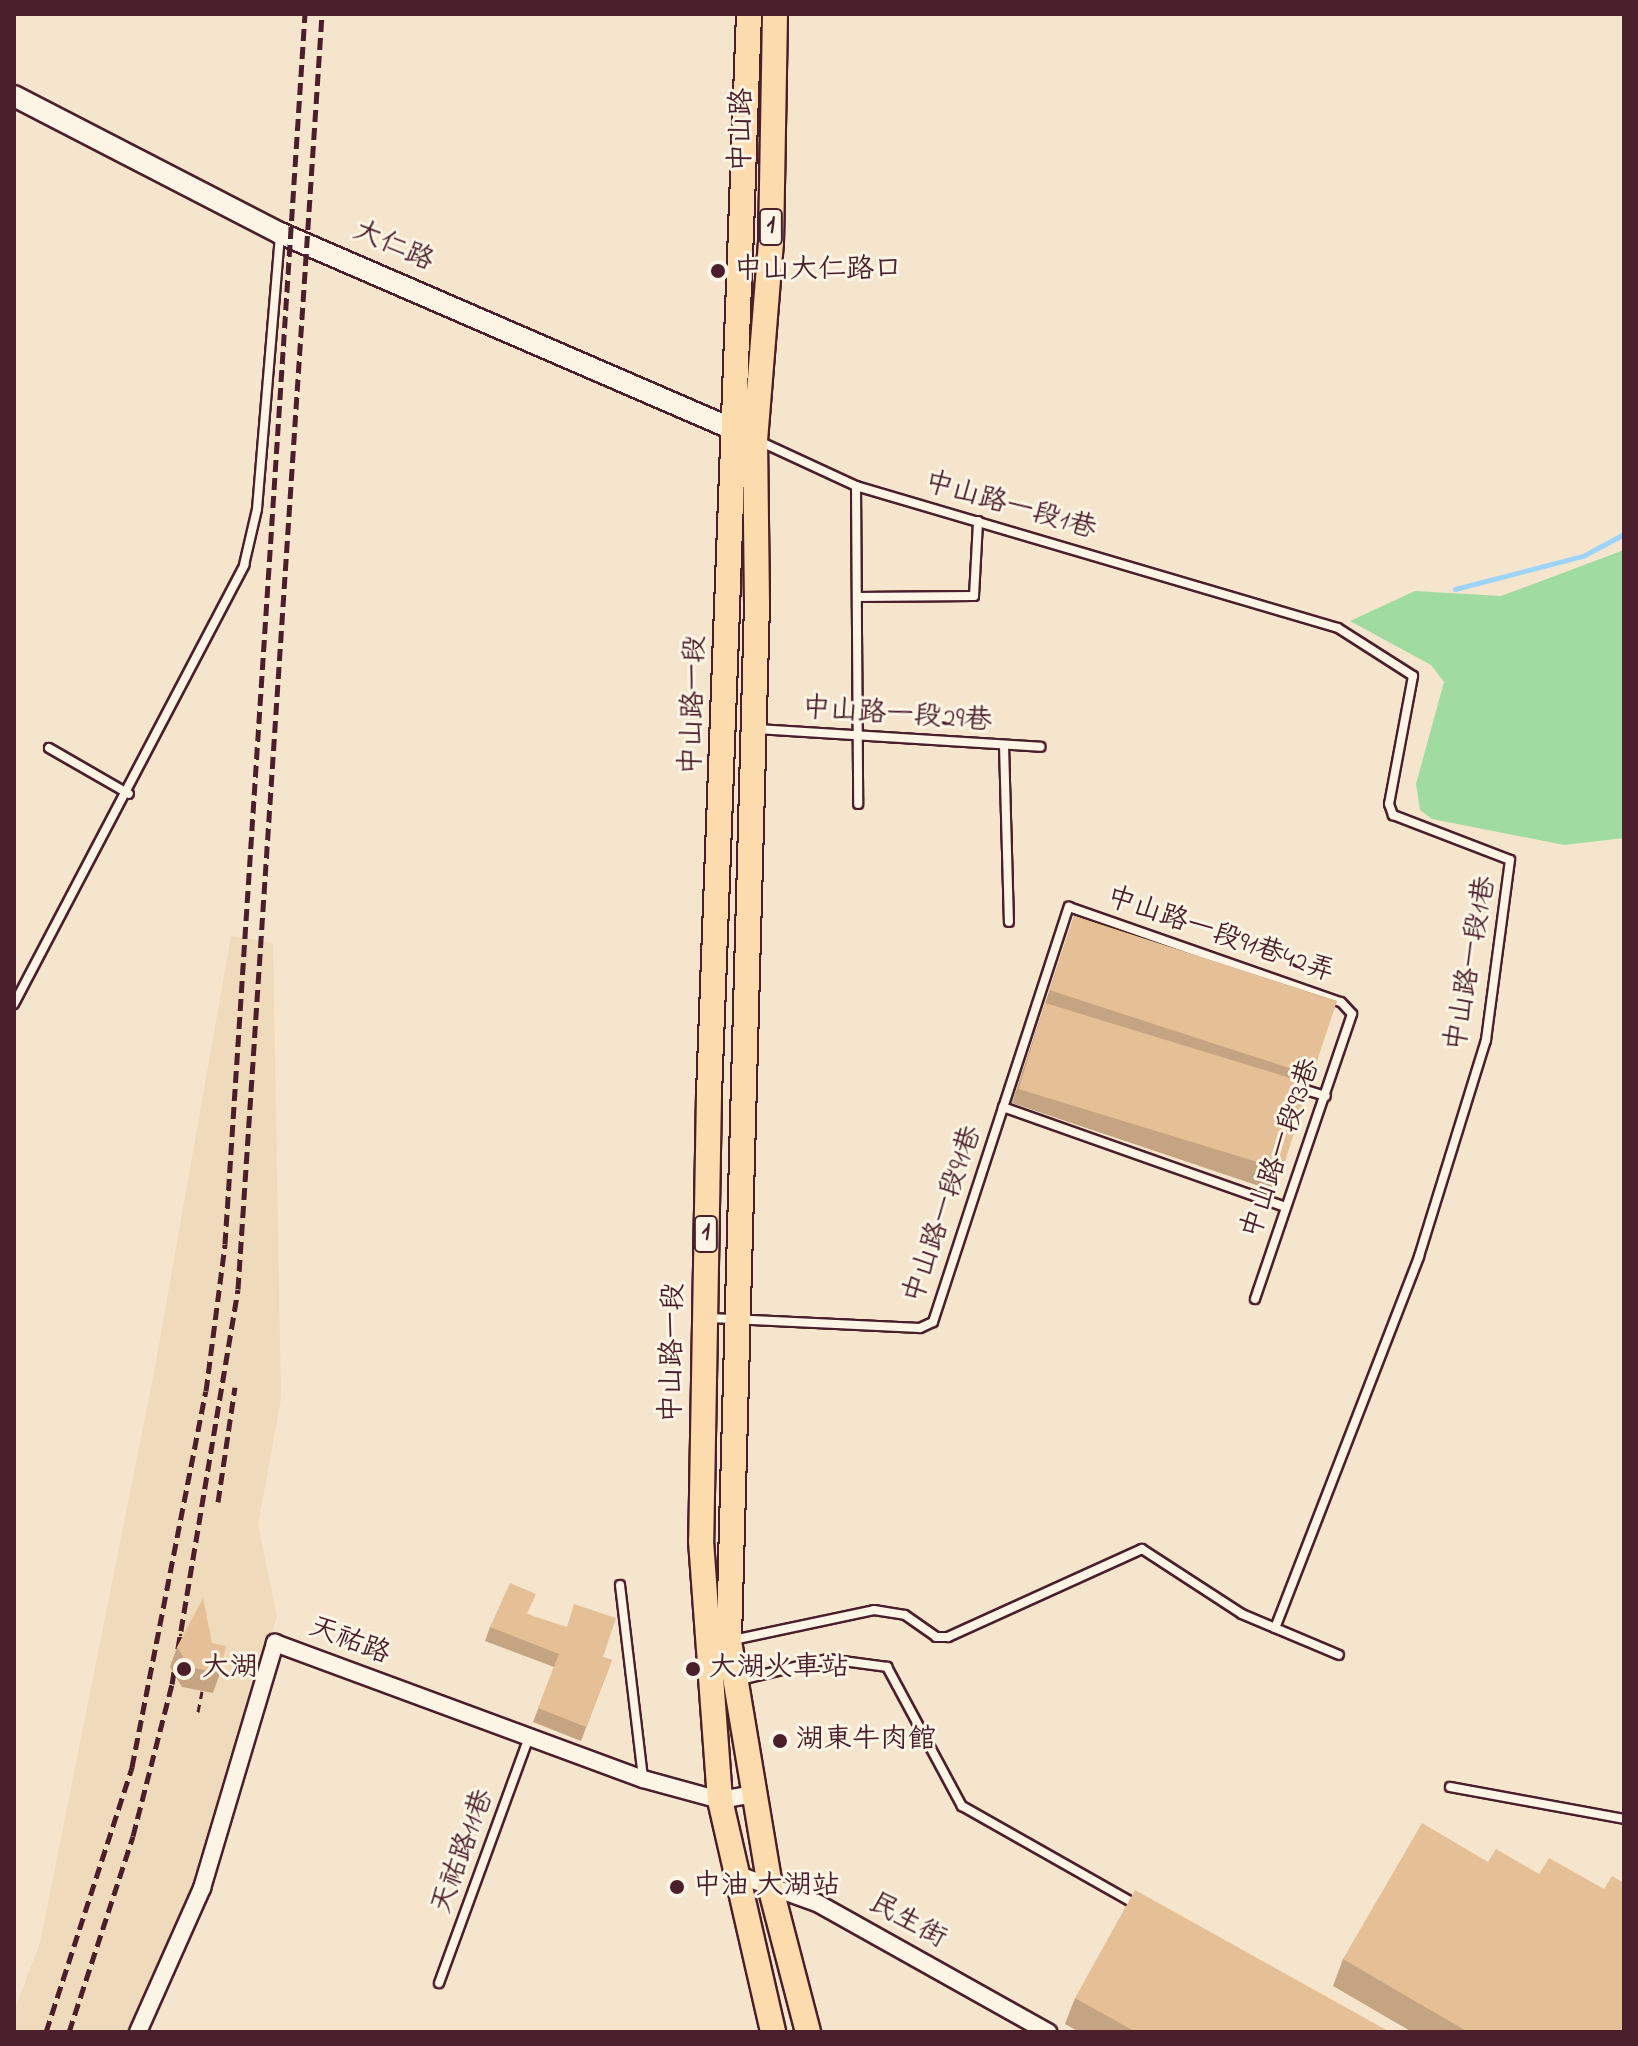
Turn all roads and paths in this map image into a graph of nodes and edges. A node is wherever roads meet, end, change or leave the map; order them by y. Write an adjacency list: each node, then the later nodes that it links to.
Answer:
1 (749, 14): 5 (main road, 中山路 / 1)
2 (775, 14): 5 (main road, 中山路 / 1)
3 (14, 96): 4 (street, 大仁路)
4 (280, 233): 5 (street, 大仁路); 14 (lane)
5 (744, 434): 6 (lane, 中山路一段1巷); 9 (main road, 中山路一段 / 1); 27 (main road, 中山路一段 / 1)
6 (856, 486): 7 (lane, 中山路一段1巷); 8 (lane)
7 (978, 521): 8 (lane); 30 (lane, 中山路一段1巷)
8 (857, 597): 10 (lane)
9 (752, 728): 10 (lane, 中山路一段29巷); 28 (main road, 中山路一段 / 1)
10 (852, 733): 11 (lane, 中山路一段29巷); 15 (lane)
11 (1004, 745): 12 (lane, 中山路一段29巷); 17 (lane)
12 (1040, 747)
13 (49, 748): 14 (lane)
14 (129, 794): 18 (lane)
15 (858, 804)
16 (1069, 907): 19 (lane, 中山路一段91巷); 21 (lane, 中山路一段91巷42弄)
17 (1009, 922)
18 (14, 1004)
19 (1036, 1008): 20 (lane); 24 (lane, 中山路一段91巷)
20 (1051, 1013)
21 (1352, 1014): 23 (lane, 中山路一段93巷)
22 (1280, 1083): 23 (lane)
23 (1326, 1096): 25 (lane, 中山路一段93巷)
24 (1003, 1107): 25 (lane); 28 (lane, 中山路一段91巷)
25 (1282, 1206): 26 (lane, 中山路一段93巷)
26 (1255, 1299)
27 (705, 1318): 28 (lane, 中山路一段91巷); 42 (main road, 中山路一段 / 1)
28 (735, 1318): 32 (main road, 中山路一段 / 1)
29 (620, 1585): 39 (lane)
30 (1275, 1628): 32 (lane); 33 (lane)
31 (181, 1633): 34 (path)
32 (729, 1641): 35 (main road, 中山路一段 / 1)
33 (1339, 1655)
34 (176, 1657)
35 (735, 1681): 41 (main road, 中山路一段 / 1); 46 (lane)
36 (202, 1691): 37 (path)
37 (198, 1712)
38 (529, 1737): 39 (street, 天祐路); 47 (lane, 天祐路11巷); 48 (street, 天祐路)
39 (643, 1779): 42 (street, 天祐路)
40 (1450, 1787): 43 (lane)
41 (753, 1794): 42 (street, 天祐路); 45 (main road, 中山路一段 / 1)
42 (720, 1800): 44 (main road, 中山路一段 / 1)
43 (1624, 1819)
44 (733, 1873): 45 (street, 民生街); 49 (main road, 中山路一段 / 1)
45 (770, 1886): 50 (main road, 中山路一段 / 1); 51 (street, 民生街)
46 (1151, 1913)
47 (439, 1983)
48 (138, 2032)
49 (773, 2032)
50 (808, 2032)
51 (1048, 2032)

